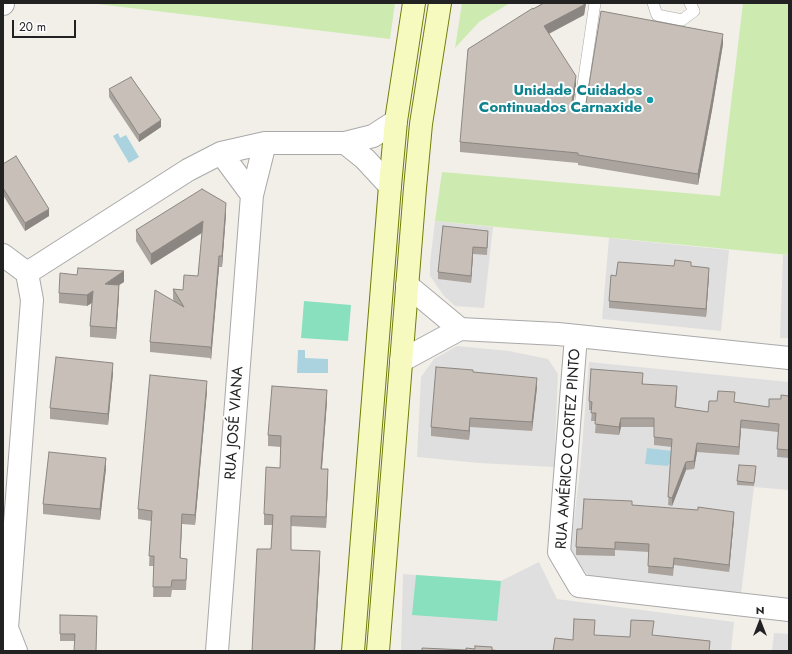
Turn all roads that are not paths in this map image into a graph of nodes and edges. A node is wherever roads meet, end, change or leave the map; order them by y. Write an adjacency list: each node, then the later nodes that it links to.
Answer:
1 (414, 3): 7 (street)
2 (440, 3): 15 (street)
3 (595, 3): 6 (lane)
4 (653, 3): 5 (lane)
5 (690, 3)
6 (579, 112)
7 (396, 121): 9 (street); 11 (street)
8 (265, 143): 9 (street); 10 (street); 12 (street, RUA JOSÉ VIANA)
9 (345, 143): 11 (street)
10 (221, 153): 12 (street); 14 (street)
11 (390, 186): 24 (street)
12 (252, 195): 23 (street, RUA JOSÉ VIANA)
13 (3, 255): 14 (street)
14 (27, 273): 20 (street)
15 (407, 285): 16 (street); 19 (street)
16 (460, 329): 17 (street); 19 (street)
17 (576, 336): 18 (street); 21 (street, RUA AMÉRICO CORTEZ PINTO)
18 (789, 358)
19 (401, 361): 25 (street)
20 (9, 518): 22 (street)
21 (789, 610)
22 (16, 651)
23 (217, 651)
24 (353, 651)
25 (378, 651)

